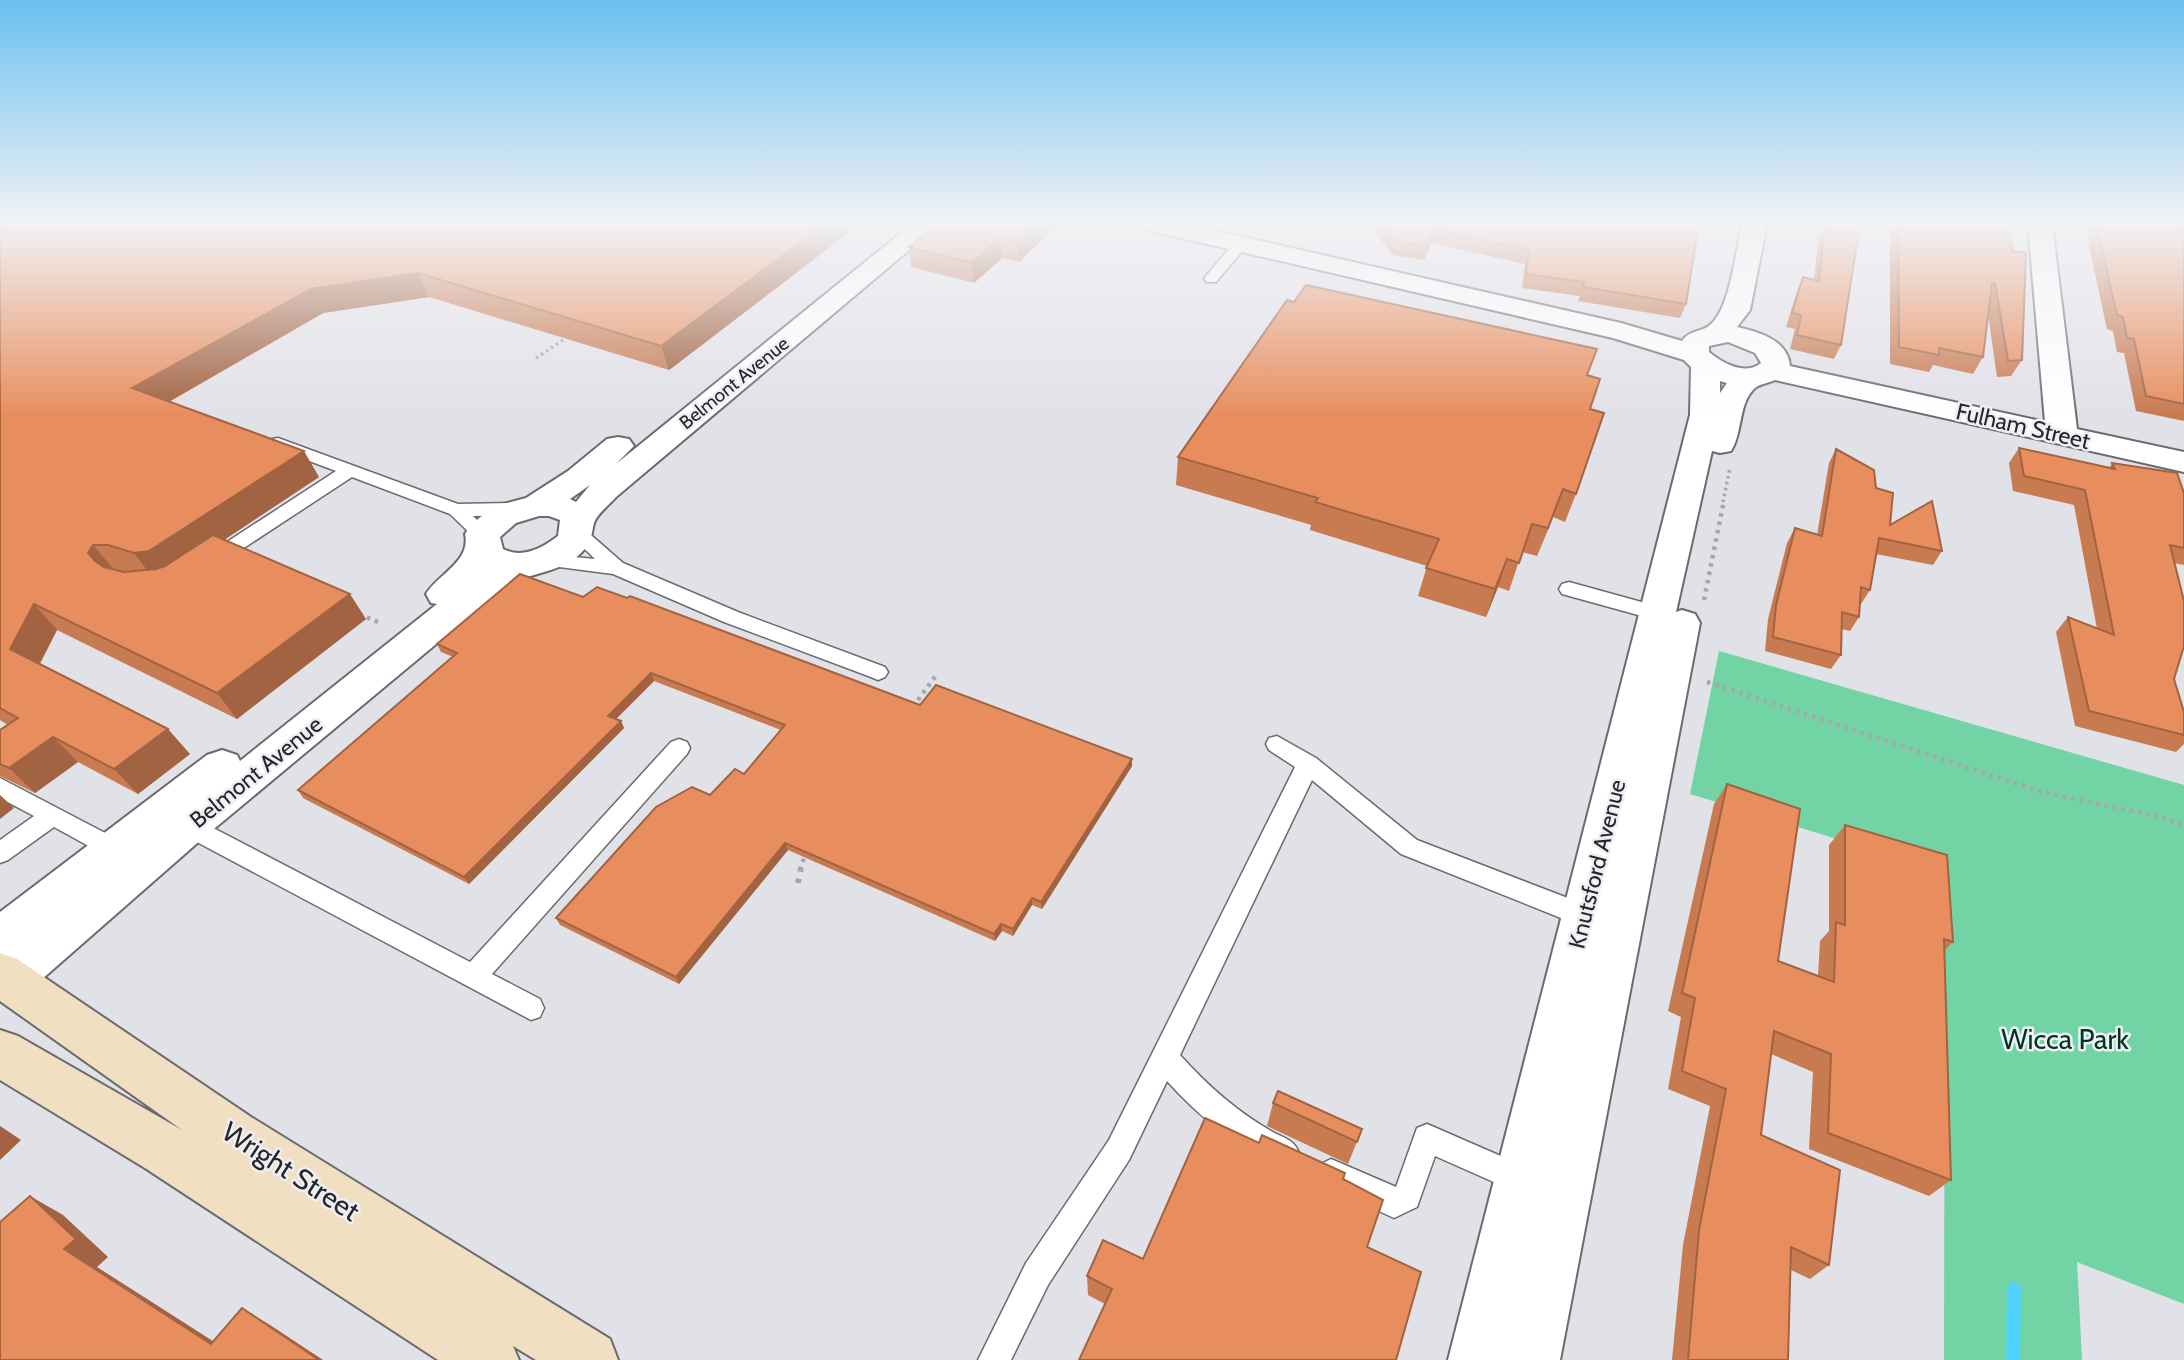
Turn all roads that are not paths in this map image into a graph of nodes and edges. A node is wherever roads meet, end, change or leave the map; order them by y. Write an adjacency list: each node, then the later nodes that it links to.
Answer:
1 (813, 287): 13 (street, Belmont Avenue)
2 (851, 287): 15 (street, Belmont Avenue)
3 (1425, 287): 7 (street, Fulham Street)
4 (1741, 287): 6 (street)
5 (2047, 287): 9 (street)
6 (1736, 310): 7 (street); 8 (street)
7 (1705, 348): 8 (street, Fulham Street); 8 (street, Fulham Street); 21 (street, Knutsford Avenue)
8 (1761, 361): 9 (street, Fulham Street); 21 (street, Knutsford Avenue)
9 (2062, 435): 11 (street, Fulham Street)
10 (258, 436): 12 (lane)
11 (2184, 462)
12 (350, 470): 14 (lane); 19 (lane)
13 (529, 507): 14 (lane); 15 (street); 16 (street, Belmont Avenue)
14 (456, 510): 16 (lane)
15 (578, 526): 17 (street, Belmont Avenue); 18 (lane)
16 (482, 539): 17 (street); 30 (street, Belmont Avenue)
17 (530, 563): 18 (lane); 28 (street, Belmont Avenue)
18 (616, 568): 22 (lane)
19 (196, 571)
20 (1569, 589): 21 (lane)
21 (1681, 615): 31 (street, Knutsford Avenue); 31 (street, Knutsford Avenue)
22 (878, 672)
23 (1277, 744): 25 (lane)
24 (679, 748): 33 (lane)
25 (1308, 764): 31 (lane); 36 (lane)
26 (0, 787): 27 (lane)
27 (52, 816): 29 (lane); 30 (lane)
28 (188, 826): 30 (street, Belmont Avenue); 33 (lane)
29 (0, 853)
30 (129, 856): 32 (street, Belmont Avenue)
31 (1601, 921): 37 (street, Knutsford Avenue); 38 (street, Knutsford Avenue)
32 (2, 969): 40 (street, Wright Street)
33 (474, 976): 34 (lane)
34 (531, 1008)
35 (0, 1054): 39 (street, Wright Street)
36 (1166, 1058): 37 (lane); 41 (lane)
37 (1520, 1179): 38 (lane); 42 (street, Knutsford Avenue)
38 (1564, 1198): 43 (street, Knutsford Avenue)
39 (490, 1360)
40 (589, 1360)
41 (994, 1360)
42 (1477, 1360)
43 (1531, 1360)

